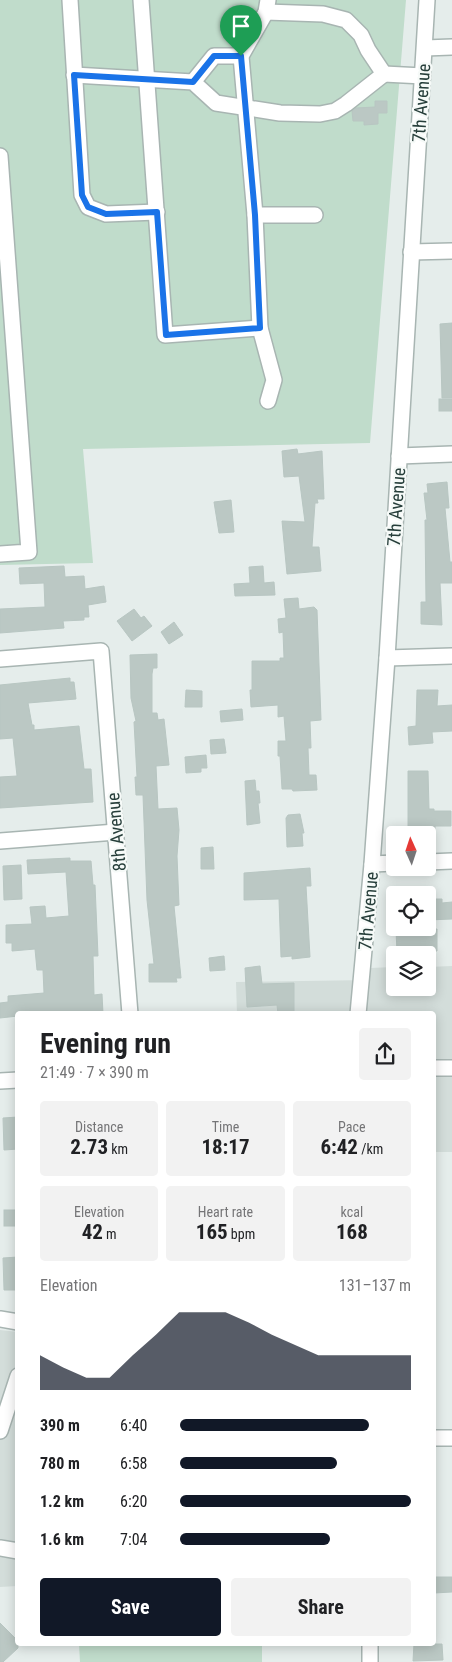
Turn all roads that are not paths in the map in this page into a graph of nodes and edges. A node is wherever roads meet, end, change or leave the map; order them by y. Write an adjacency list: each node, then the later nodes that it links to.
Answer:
1 (70, 0): 9 (street)
2 (141, 0): 11 (street)
3 (427, 0): 6 (street, 7th Avenue)
4 (267, 6): 7 (street); 8 (street)
5 (452, 47): 6 (street)
6 (425, 48): 10 (street, 7th Avenue)
7 (241, 56): 12 (street); 13 (street)
8 (384, 74): 10 (street); 13 (street)
9 (74, 75): 11 (street); 15 (street)
10 (423, 76): 19 (street, 7th Avenue)
11 (147, 80): 12 (street); 15 (street)
12 (193, 82): 13 (street)
13 (246, 109): 16 (street)
14 (0, 156): 24 (street)
15 (157, 212): 20 (street)
16 (255, 215): 17 (street); 20 (street)
17 (315, 215)
18 (452, 251): 19 (street)
19 (411, 252): 23 (street, 7th Avenue)
20 (260, 328): 21 (street)
21 (268, 401)
22 (452, 454): 23 (street)
23 (399, 456): 26 (street, 7th Avenue)
24 (0, 554)
25 (452, 656): 26 (street)
26 (387, 658): 33 (street, 7th Avenue)
27 (0, 659): 28 (street, 8th Avenue)
28 (116, 832): 29 (street); 34 (street, 8th Avenue)
29 (0, 841)
30 (452, 861): 31 (street)
31 (436, 862)
32 (386, 863): 33 (street)
33 (372, 864): 35 (street, 7th Avenue)
34 (130, 1011)
35 (358, 1011)
36 (436, 1068): 37 (street)
37 (452, 1068)
38 (15, 1080): 39 (street)
39 (0, 1081)
40 (0, 1319): 41 (street)
41 (15, 1322)
42 (15, 1385): 43 (street)
43 (0, 1431)
44 (436, 1438): 45 (street)
45 (452, 1438)
46 (0, 1548): 47 (street)
47 (15, 1550)
48 (370, 1646): 49 (street)
49 (370, 1662)

